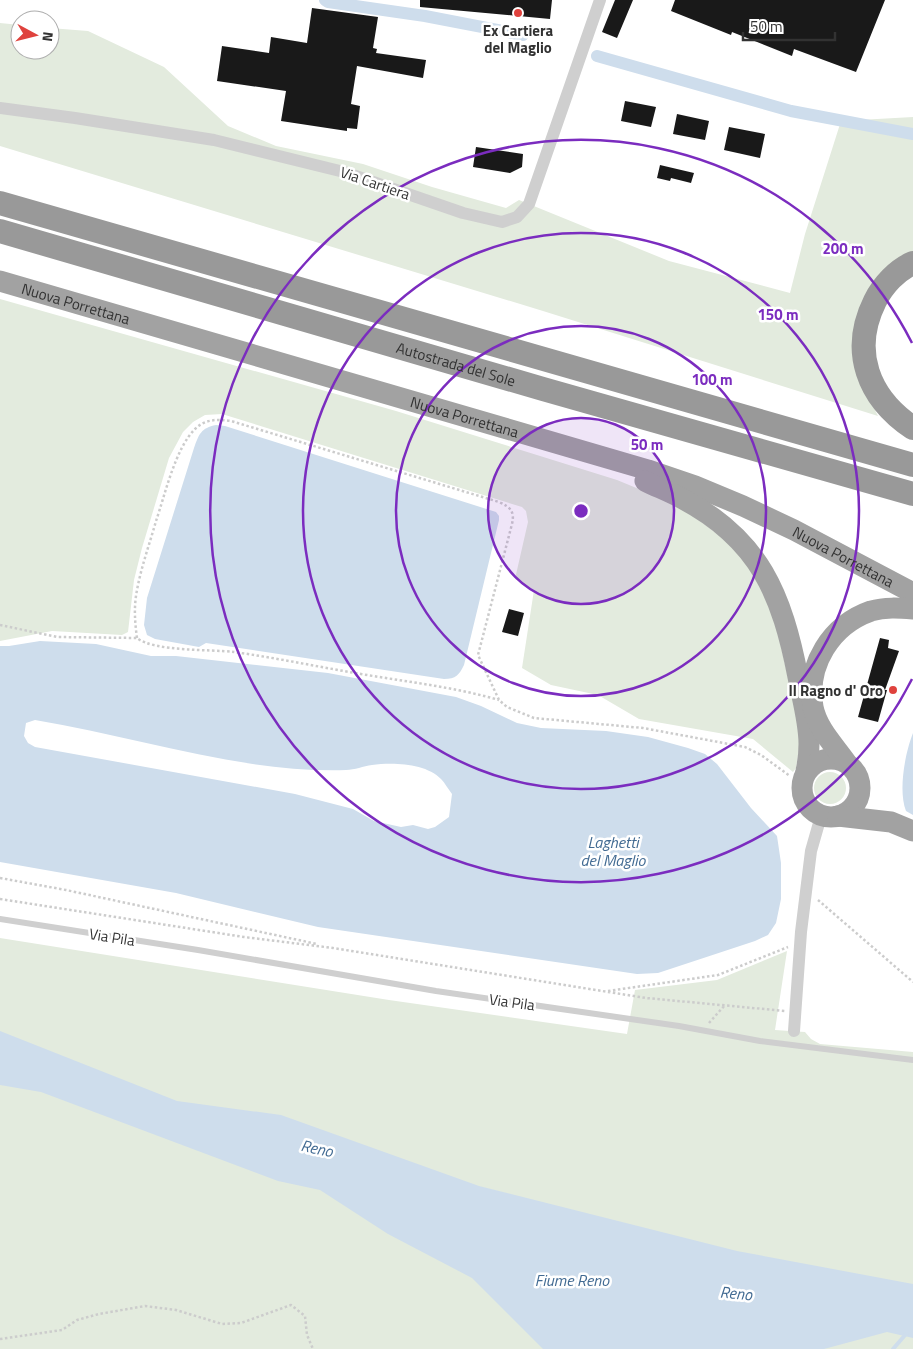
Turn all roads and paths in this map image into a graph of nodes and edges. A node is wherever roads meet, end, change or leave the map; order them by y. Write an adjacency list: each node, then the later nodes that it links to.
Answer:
1 (600, 0): 2 (street, Via Cartiera)
2 (0, 108)
3 (0, 203): 9 (highway, Autostrada del Sole)
4 (0, 231): 10 (highway, Autostrada del Sole)
5 (913, 264): 7 (highway)
6 (0, 281): 8 (highway, Nuova Porrettana)
7 (913, 428)
8 (572, 448): 11 (highway, Nuova Porrettana); 17 (highway)
9 (913, 466)
10 (913, 494)
11 (913, 592)
12 (913, 610): 16 (highway)
13 (0, 626): 14 (path)
14 (137, 638): 15 (path); 15 (path)
15 (499, 700): 17 (path)
16 (846, 762): 17 (highway); 18 (highway)
17 (804, 778): 19 (highway)
18 (860, 789): 19 (highway); 20 (highway)
19 (830, 816): 20 (highway); 31 (street)
20 (891, 822): 21 (highway)
21 (913, 831)
22 (0, 878): 27 (path)
23 (0, 899): 27 (path)
24 (819, 901): 28 (path)
25 (0, 919): 32 (lane, Via Pila)
26 (790, 946): 29 (path)
27 (333, 948): 29 (path)
28 (913, 982)
29 (606, 991): 30 (path)
30 (724, 1005): 31 (path); 32 (path)
31 (795, 1012): 33 (street)
32 (703, 1031): 34 (lane, Via Pila)
33 (794, 1031): 34 (lane)
34 (794, 1046): 35 (lane, Via Pila)
35 (913, 1060)
36 (0, 1339): 37 (path)
37 (313, 1349)

